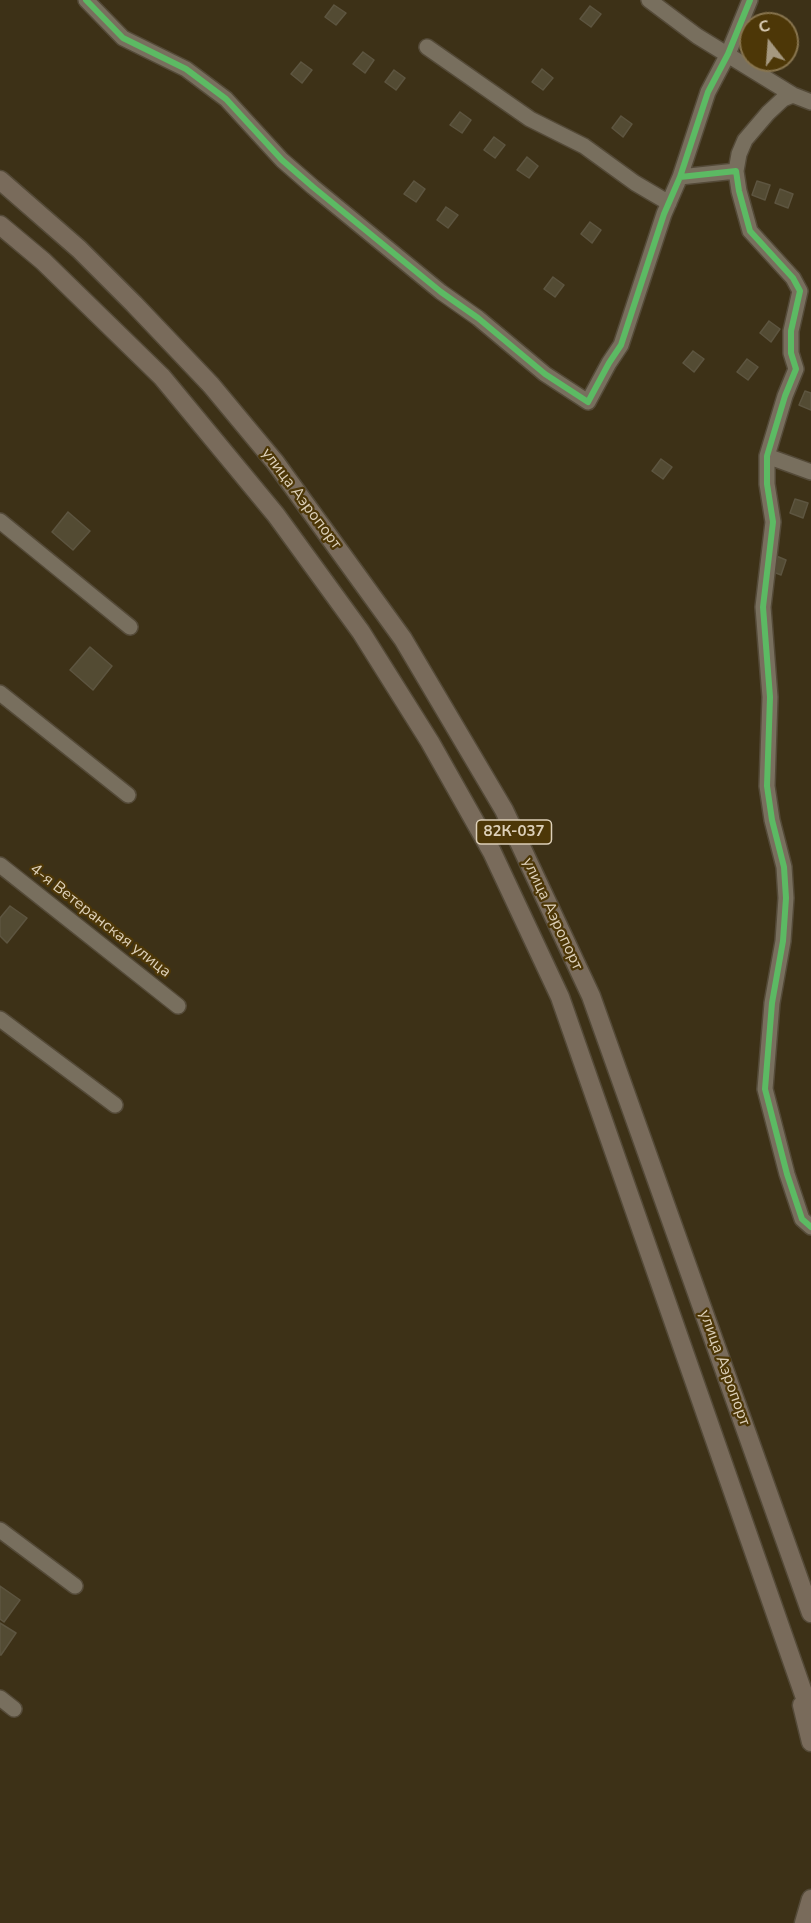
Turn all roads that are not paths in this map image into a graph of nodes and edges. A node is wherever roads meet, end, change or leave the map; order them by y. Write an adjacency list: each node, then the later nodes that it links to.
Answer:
1 (86, 0): 11 (street)
2 (649, 0): 5 (street)
3 (750, 0): 5 (street)
4 (427, 46): 11 (street)
5 (728, 54): 6 (street); 9 (street)
6 (793, 94): 7 (street); 8 (street)
7 (811, 102)
8 (736, 171): 9 (street); 13 (street)
9 (680, 177): 11 (street)
10 (0, 180): 26 (main road, улица Аэропорт / 82К-037)
11 (669, 202)
12 (0, 225): 27 (main road, улица Аэропорт)
13 (767, 456): 14 (street); 23 (street)
14 (811, 472)
15 (0, 521): 16 (street)
16 (130, 627)
17 (0, 693): 18 (street)
18 (128, 795)
19 (0, 865): 20 (street, 4-я Ветеранская улица)
20 (178, 1006)
21 (0, 1019): 22 (street)
22 (115, 1105)
23 (811, 1227)
24 (0, 1530): 25 (street)
25 (75, 1586)
26 (811, 1613)
27 (792, 1665): 30 (main road); 31 (main road)
28 (0, 1698): 29 (street)
29 (14, 1709)
30 (811, 1715)
31 (811, 1742)
32 (811, 1899): 33 (main road)
33 (804, 1923)

